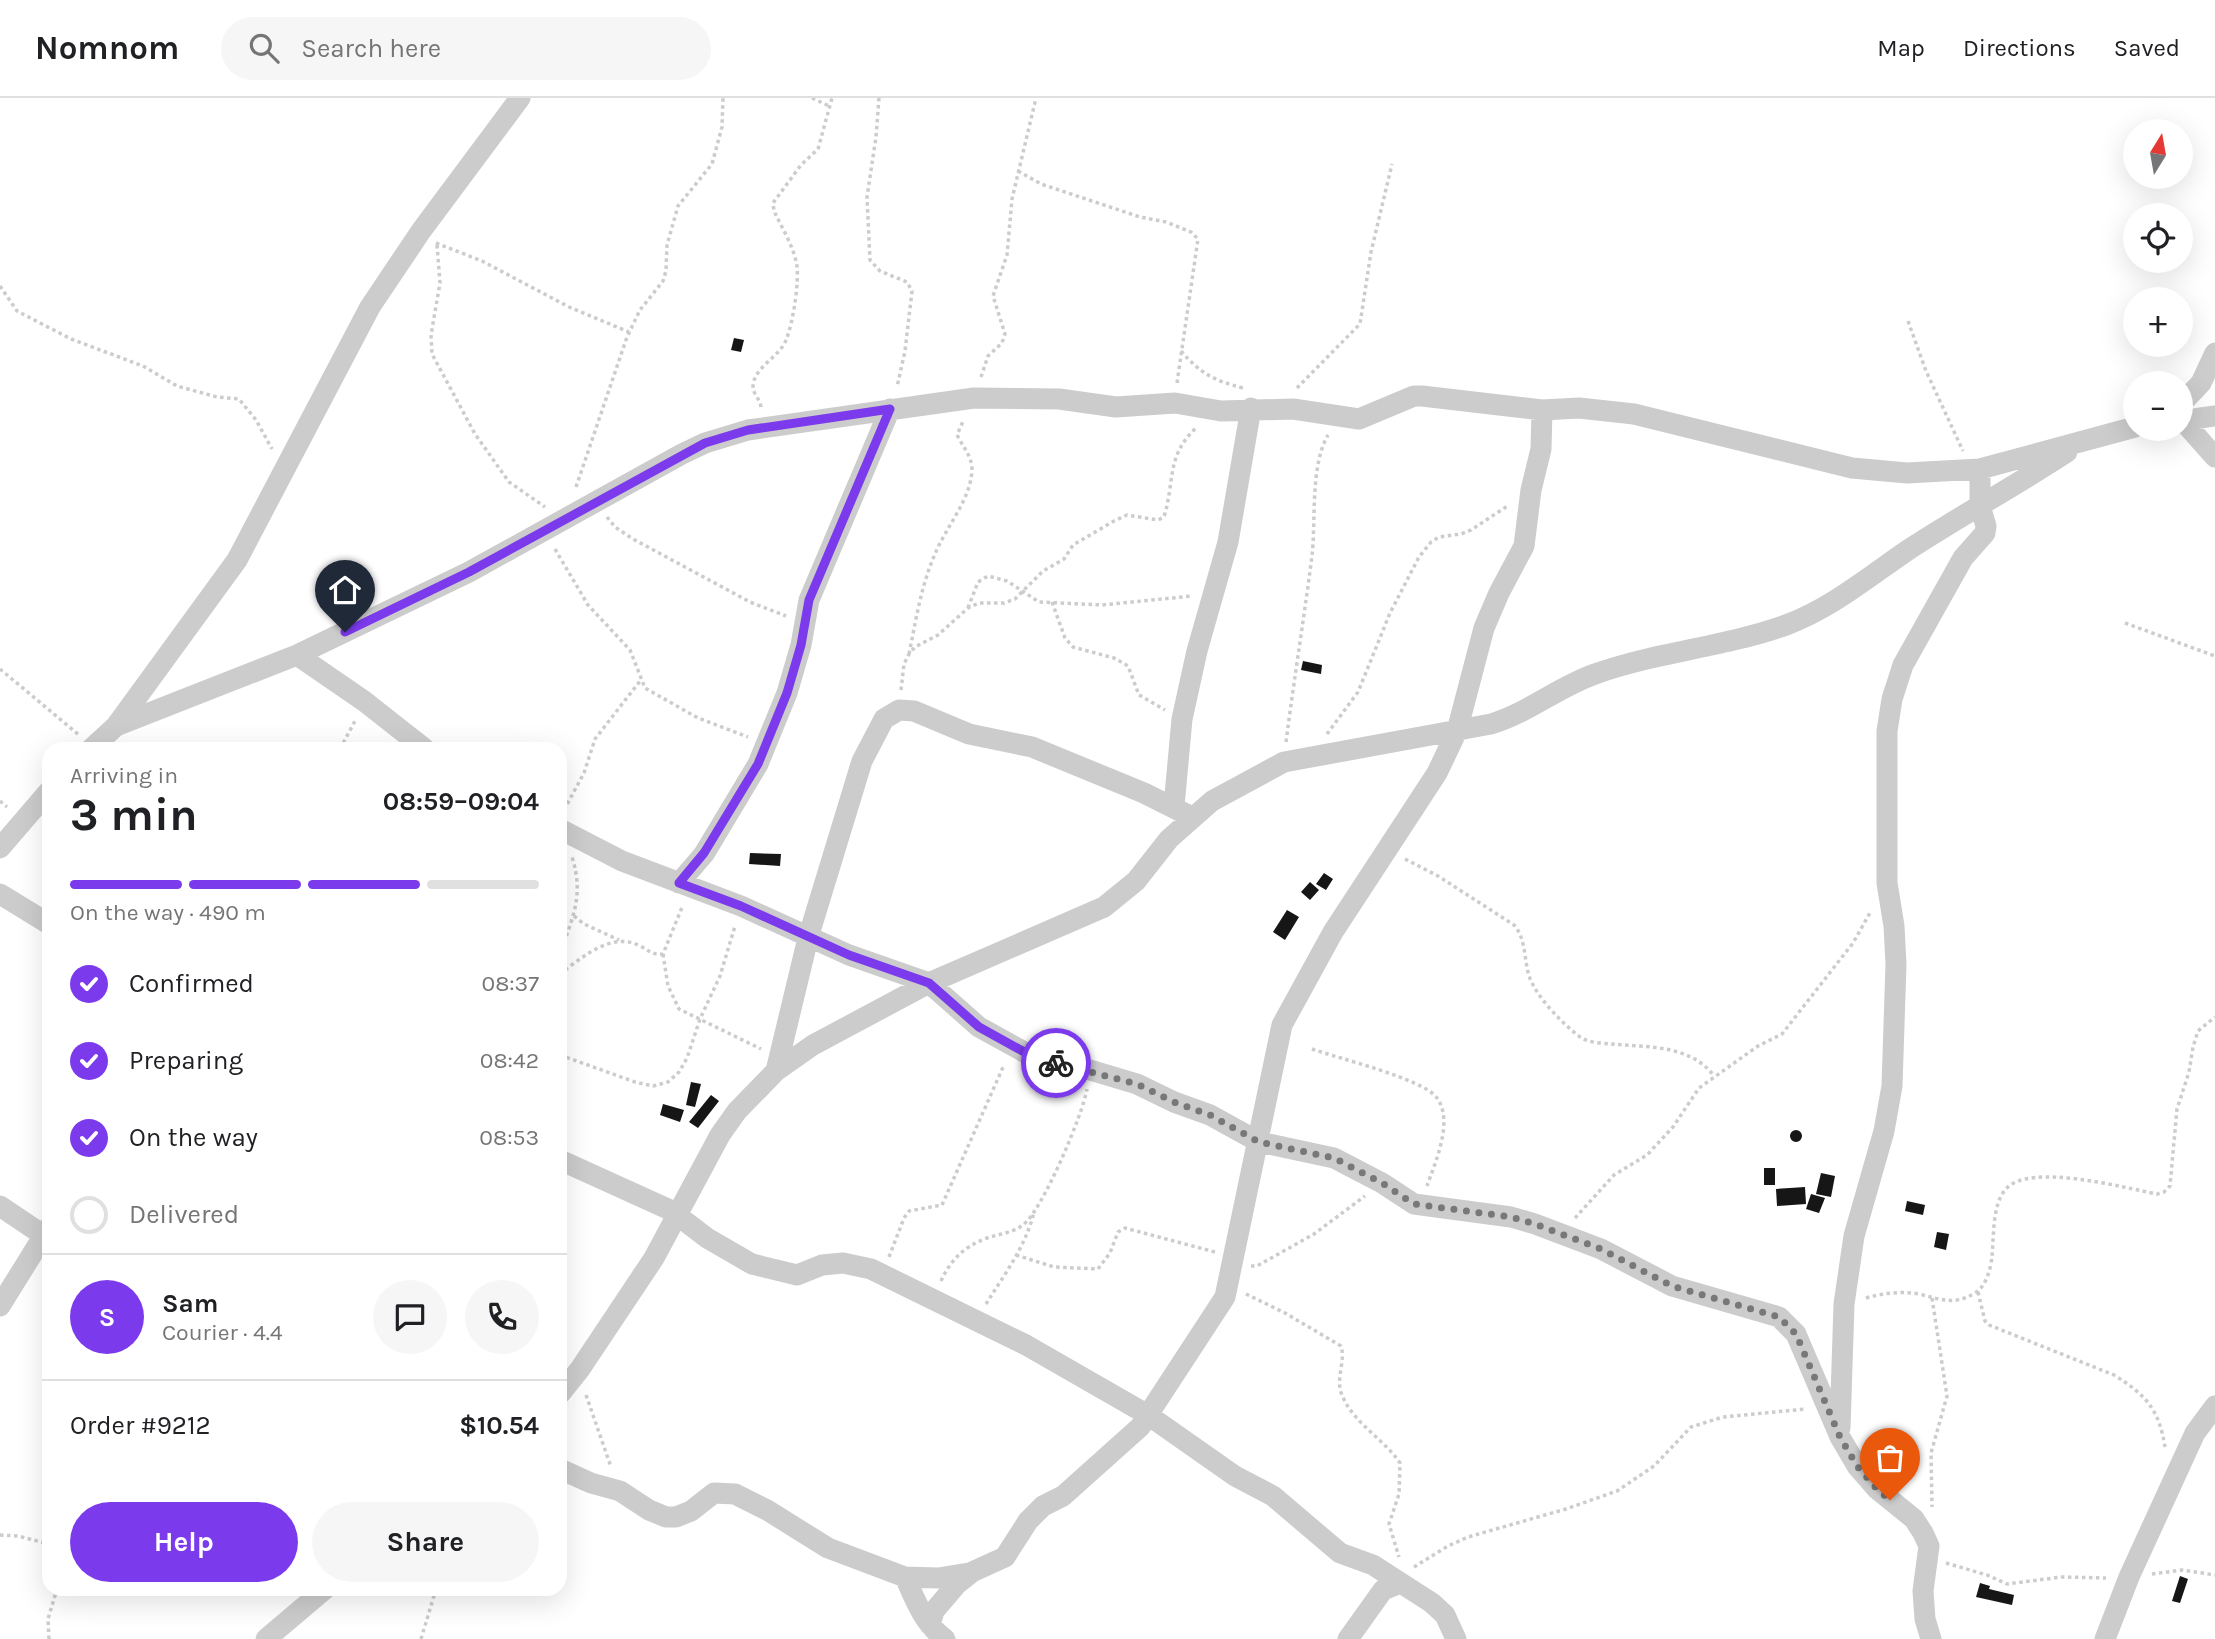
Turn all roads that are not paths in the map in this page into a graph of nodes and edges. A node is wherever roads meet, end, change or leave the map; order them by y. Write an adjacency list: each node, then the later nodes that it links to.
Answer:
1 (520, 98): 16 (street)
2 (2215, 353): 3 (street)
3 (2193, 396)
4 (1247, 398): 5 (street); 6 (street); 21 (street)
5 (890, 409): 15 (street); 24 (street)
6 (1542, 410): 13 (street); 17 (street)
7 (2193, 415): 8 (street)
8 (2215, 416)
9 (2123, 430): 11 (street)
10 (2193, 430): 12 (street)
11 (2083, 442): 13 (street); 14 (street)
12 (2215, 457)
13 (1976, 469): 14 (street)
14 (1980, 506): 17 (street); 40 (street)
15 (298, 655): 16 (street); 19 (street)
16 (116, 726): 18 (street)
17 (1457, 731): 21 (street); 30 (street)
18 (99, 742)
19 (416, 742)
20 (42, 799): 23 (street)
21 (1183, 812): 27 (street); 28 (street)
22 (567, 829): 24 (street)
23 (0, 848)
24 (684, 885): 27 (street)
25 (0, 894): 26 (street)
26 (42, 920)
27 (808, 938): 28 (street); 29 (street)
28 (929, 983): 29 (street); 30 (street)
29 (777, 1065): 33 (street)
30 (1259, 1142): 39 (street); 40 (street)
31 (567, 1163): 33 (street)
32 (0, 1206): 34 (street)
33 (678, 1214): 37 (street); 39 (street)
34 (42, 1231)
35 (42, 1242): 36 (street)
36 (0, 1306)
37 (567, 1385)
38 (2215, 1406): 51 (street)
39 (1147, 1415): 42 (street); 44 (street)
40 (1840, 1437): 50 (street)
41 (567, 1472): 43 (street)
42 (972, 1572): 43 (street); 46 (street)
43 (905, 1577): 46 (street)
44 (1393, 1578): 48 (street); 49 (street)
45 (317, 1596): 47 (street)
46 (937, 1632)
47 (266, 1639)
48 (1348, 1639)
49 (1456, 1639)
50 (1931, 1639)
51 (2105, 1639)

